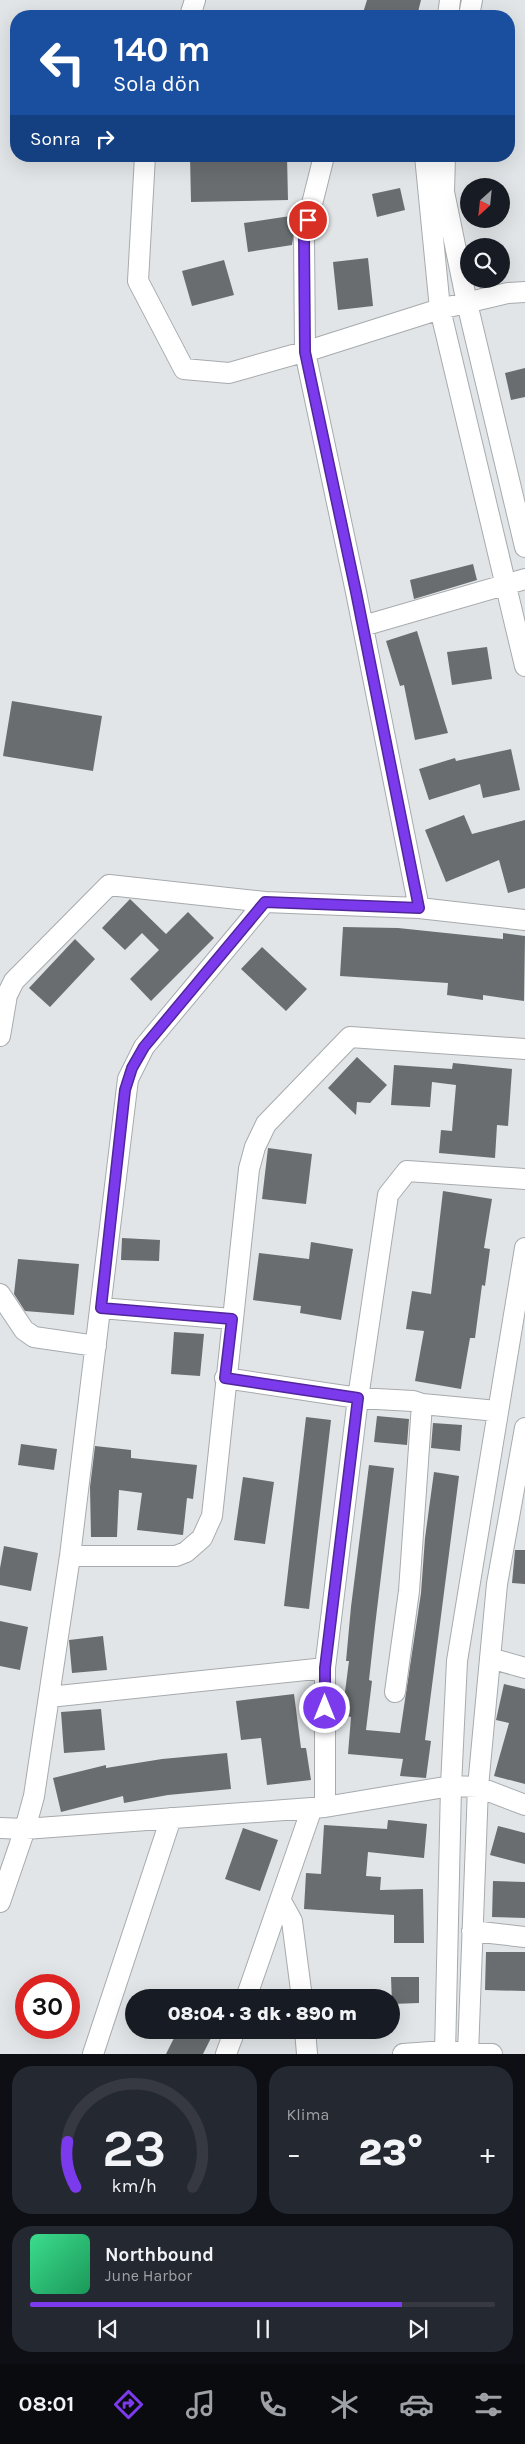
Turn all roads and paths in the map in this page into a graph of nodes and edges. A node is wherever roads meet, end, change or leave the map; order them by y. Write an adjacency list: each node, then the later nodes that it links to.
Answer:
1 (145, 162): 8 (street)
2 (322, 162): 8 (street)
3 (426, 162): 7 (street)
4 (445, 162): 6 (street)
5 (525, 292): 6 (street)
6 (467, 303): 7 (street); 9 (street)
7 (440, 309): 8 (street); 11 (street)
8 (305, 352): 12 (street)
9 (525, 548)
10 (525, 579): 11 (street)
11 (506, 586): 12 (street); 13 (street)
12 (363, 626): 15 (street)
13 (525, 666)
14 (265, 902): 15 (street); 17 (street); 23 (street)
15 (419, 908): 16 (street)
16 (525, 920)
17 (0, 1036)
18 (525, 1049): 24 (street)
19 (525, 1179): 27 (street)
20 (525, 1248): 21 (street)
21 (521, 1285): 29 (street)
22 (0, 1294): 25 (street)
23 (101, 1308): 24 (street); 25 (street)
24 (232, 1319): 26 (street)
25 (96, 1346): 31 (street)
26 (225, 1378): 27 (street); 31 (street)
27 (358, 1398): 28 (street); 33 (street)
28 (422, 1404): 29 (street); 35 (street)
29 (497, 1411): 37 (street)
30 (524, 1437): 32 (street)
31 (70, 1556): 36 (street)
32 (490, 1658): 34 (street); 38 (street)
33 (325, 1668): 36 (street); 40 (street)
34 (525, 1668)
35 (394, 1692)
36 (49, 1697): 43 (street)
37 (451, 1786): 38 (street); 40 (street); 52 (street)
38 (478, 1787): 39 (street); 46 (street)
39 (525, 1806)
40 (318, 1808): 41 (street); 44 (street)
41 (171, 1818): 43 (street); 54 (street)
42 (0, 1828): 43 (street)
43 (25, 1829): 45 (street)
44 (281, 1901): 48 (street); 49 (street)
45 (0, 1902)
46 (472, 1931): 47 (street); 53 (street)
47 (525, 1937)
48 (249, 1989)
49 (301, 1989)
50 (232, 2039): 55 (street)
51 (306, 2039): 56 (street)
52 (445, 2052): 53 (street); 57 (street)
53 (468, 2053): 58 (street)
54 (93, 2054)
55 (226, 2054)
56 (307, 2054)
57 (402, 2054)
58 (492, 2054)

